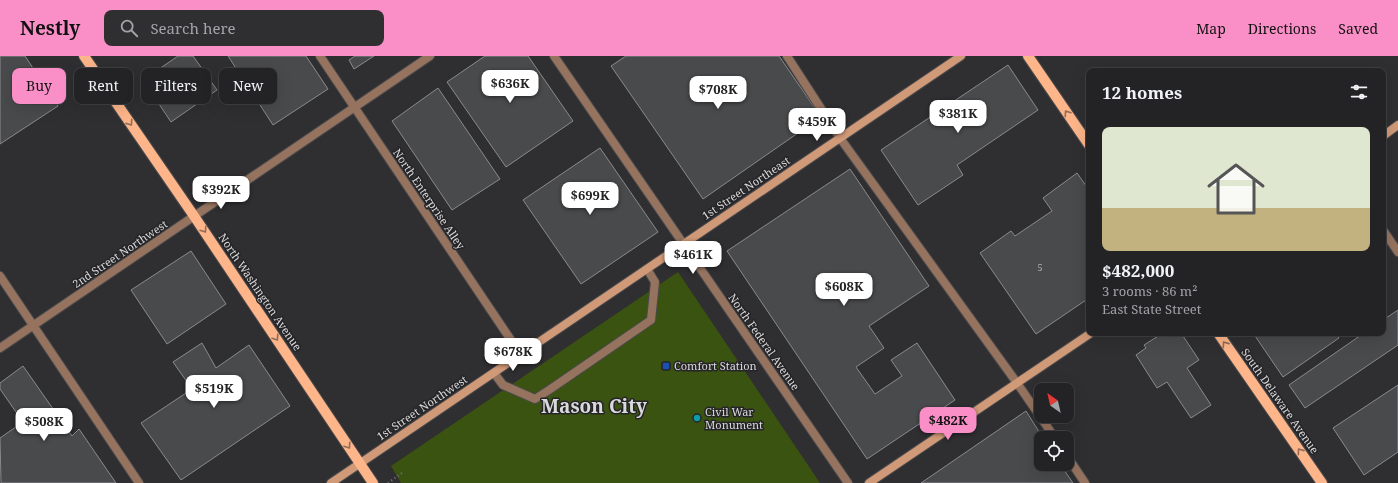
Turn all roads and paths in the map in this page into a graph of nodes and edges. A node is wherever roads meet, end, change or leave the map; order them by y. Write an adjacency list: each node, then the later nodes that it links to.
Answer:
1 (84, 56): 13 (main road, North Washington Avenue, one-way to 13)
2 (320, 56): 8 (street, North Enterprise Alley)
3 (430, 56): 8 (street, 2nd Street Northwest)
4 (554, 56): 15 (street, North Federal Avenue)
5 (787, 56): 11 (street)
6 (961, 56): 11 (main road, 1st Street Northeast)
7 (1028, 56): 12 (main road, one-way to 7)
8 (354, 107): 13 (street, 2nd Street Northwest); 23 (street, North Enterprise Alley)
9 (1398, 126): 10 (main road)
10 (1386, 134)
11 (840, 138): 15 (main road, 1st Street Northeast); 25 (street)
12 (1086, 141)
13 (194, 216): 19 (street, 2nd Street Northwest); 27 (main road, North Washington Avenue, one-way to 27)
14 (1386, 234): 16 (street)
15 (683, 244): 17 (main road, 1st Street Northwest); 34 (street, North Federal Avenue)
16 (1398, 252)
17 (647, 269): 23 (main road, 1st Street Northwest); 24 (street)
18 (0, 276): 19 (street)
19 (34, 325): 22 (street, 2nd Street Northwest); 30 (street)
20 (1087, 336): 25 (main road)
21 (1220, 336): 37 (main road, South Delaware Avenue, one-way to 21)
22 (0, 348)
23 (521, 355): 24 (main road, 1st Street Northwest)
24 (494, 373): 27 (main road, 1st Street Northwest)
25 (1017, 383): 26 (street); 35 (main road)
26 (1049, 431)
27 (360, 464): 31 (main road, 1st Street Northwest); 32 (main road, North Washington Avenue)
28 (1074, 466): 36 (street)
29 (402, 474): 33 (path)
30 (139, 483)
31 (331, 483)
32 (373, 483)
33 (388, 483)
34 (848, 483)
35 (868, 483)
36 (1085, 483)
37 (1322, 483)

